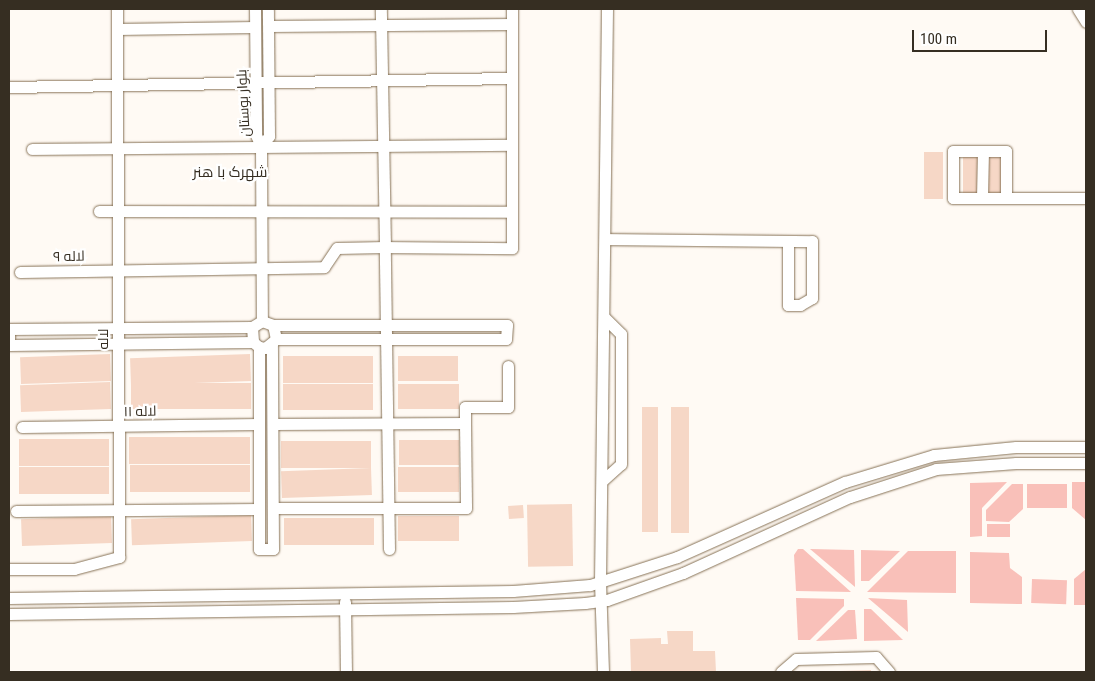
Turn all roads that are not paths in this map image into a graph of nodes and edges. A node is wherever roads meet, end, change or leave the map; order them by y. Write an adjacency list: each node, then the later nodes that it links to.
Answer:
1 (117, 9): 13 (street, لاله)
2 (255, 9): 12 (street, بلوار بوستان)
3 (268, 9): 11 (street, بلوار بوستان)
4 (381, 9): 10 (street)
5 (512, 9): 9 (street)
6 (607, 9): 34 (street)
7 (1078, 9): 8 (street)
8 (1086, 22)
9 (512, 24): 10 (street); 14 (street)
10 (381, 25): 11 (street); 15 (street)
11 (268, 26): 16 (street, بلوار بوستان)
12 (255, 27): 13 (street); 17 (street, بلوار بوستان)
13 (117, 29): 18 (street, لاله)
14 (512, 78): 15 (street); 21 (street)
15 (382, 80): 16 (street); 20 (street)
16 (269, 82): 17 (street); 22 (street, بلوار بوستان)
17 (256, 83): 18 (street); 22 (street, بلوار بوستان)
18 (117, 85): 19 (street); 24 (street, لاله)
19 (9, 87)
20 (384, 145): 21 (street); 22 (street); 32 (street)
21 (512, 145): 33 (street)
22 (261, 146): 24 (street); 31 (street)
23 (32, 149): 24 (street)
24 (118, 149): 30 (street, لاله)
25 (983, 150): 26 (street); 26 (street); 27 (street)
26 (982, 198): 27 (street)
27 (1006, 198): 28 (street)
28 (1086, 198)
29 (99, 211): 30 (street)
30 (118, 211): 31 (street); 38 (street, لاله)
31 (261, 212): 32 (street); 37 (street)
32 (385, 212): 33 (street); 36 (street)
33 (512, 212): 36 (street)
34 (605, 239): 35 (street); 40 (street)
35 (788, 241): 35 (street)
36 (386, 247): 37 (street, لاله ۹); 43 (street)
37 (261, 270): 38 (street, لاله ۹); 41 (street)
38 (118, 271): 39 (street, لاله ۹); 44 (street, لاله)
39 (20, 272)
40 (604, 317): 58 (street); 58 (street)
41 (257, 324): 42 (street); 44 (street); 48 (street)
42 (273, 325): 43 (street); 46 (street)
43 (386, 325): 45 (street); 45 (street)
44 (118, 328): 47 (street, لاله); 47 (street)
45 (386, 339): 46 (street); 50 (street)
46 (274, 341): 48 (street); 53 (street)
47 (118, 344): 48 (street); 54 (street, لاله)
48 (256, 344): 52 (street)
49 (508, 366): 51 (street)
50 (388, 423): 51 (street); 53 (street); 59 (street)
51 (465, 423): 59 (street)
52 (259, 424): 54 (street, لاله ۱۱); 61 (street)
53 (273, 424): 60 (street)
54 (118, 426): 55 (street, لاله ۱۱); 62 (street, لاله)
55 (22, 427)
56 (1086, 447): 66 (street)
57 (1086, 463): 69 (street)
58 (602, 481): 66 (street)
59 (388, 507): 60 (street); 64 (street)
60 (273, 508): 61 (street)
61 (259, 509): 62 (street)
62 (119, 510): 63 (street); 65 (street, لاله)
63 (16, 511)
64 (389, 549)
65 (9, 569)
66 (600, 582): 67 (street); 69 (street)
67 (344, 593): 68 (street); 70 (street)
68 (9, 598)
69 (601, 600): 70 (street); 73 (street)
70 (345, 610): 71 (street); 72 (street)
71 (9, 614)
72 (346, 672)
73 (603, 672)
74 (781, 672): 75 (street)
75 (889, 672)

